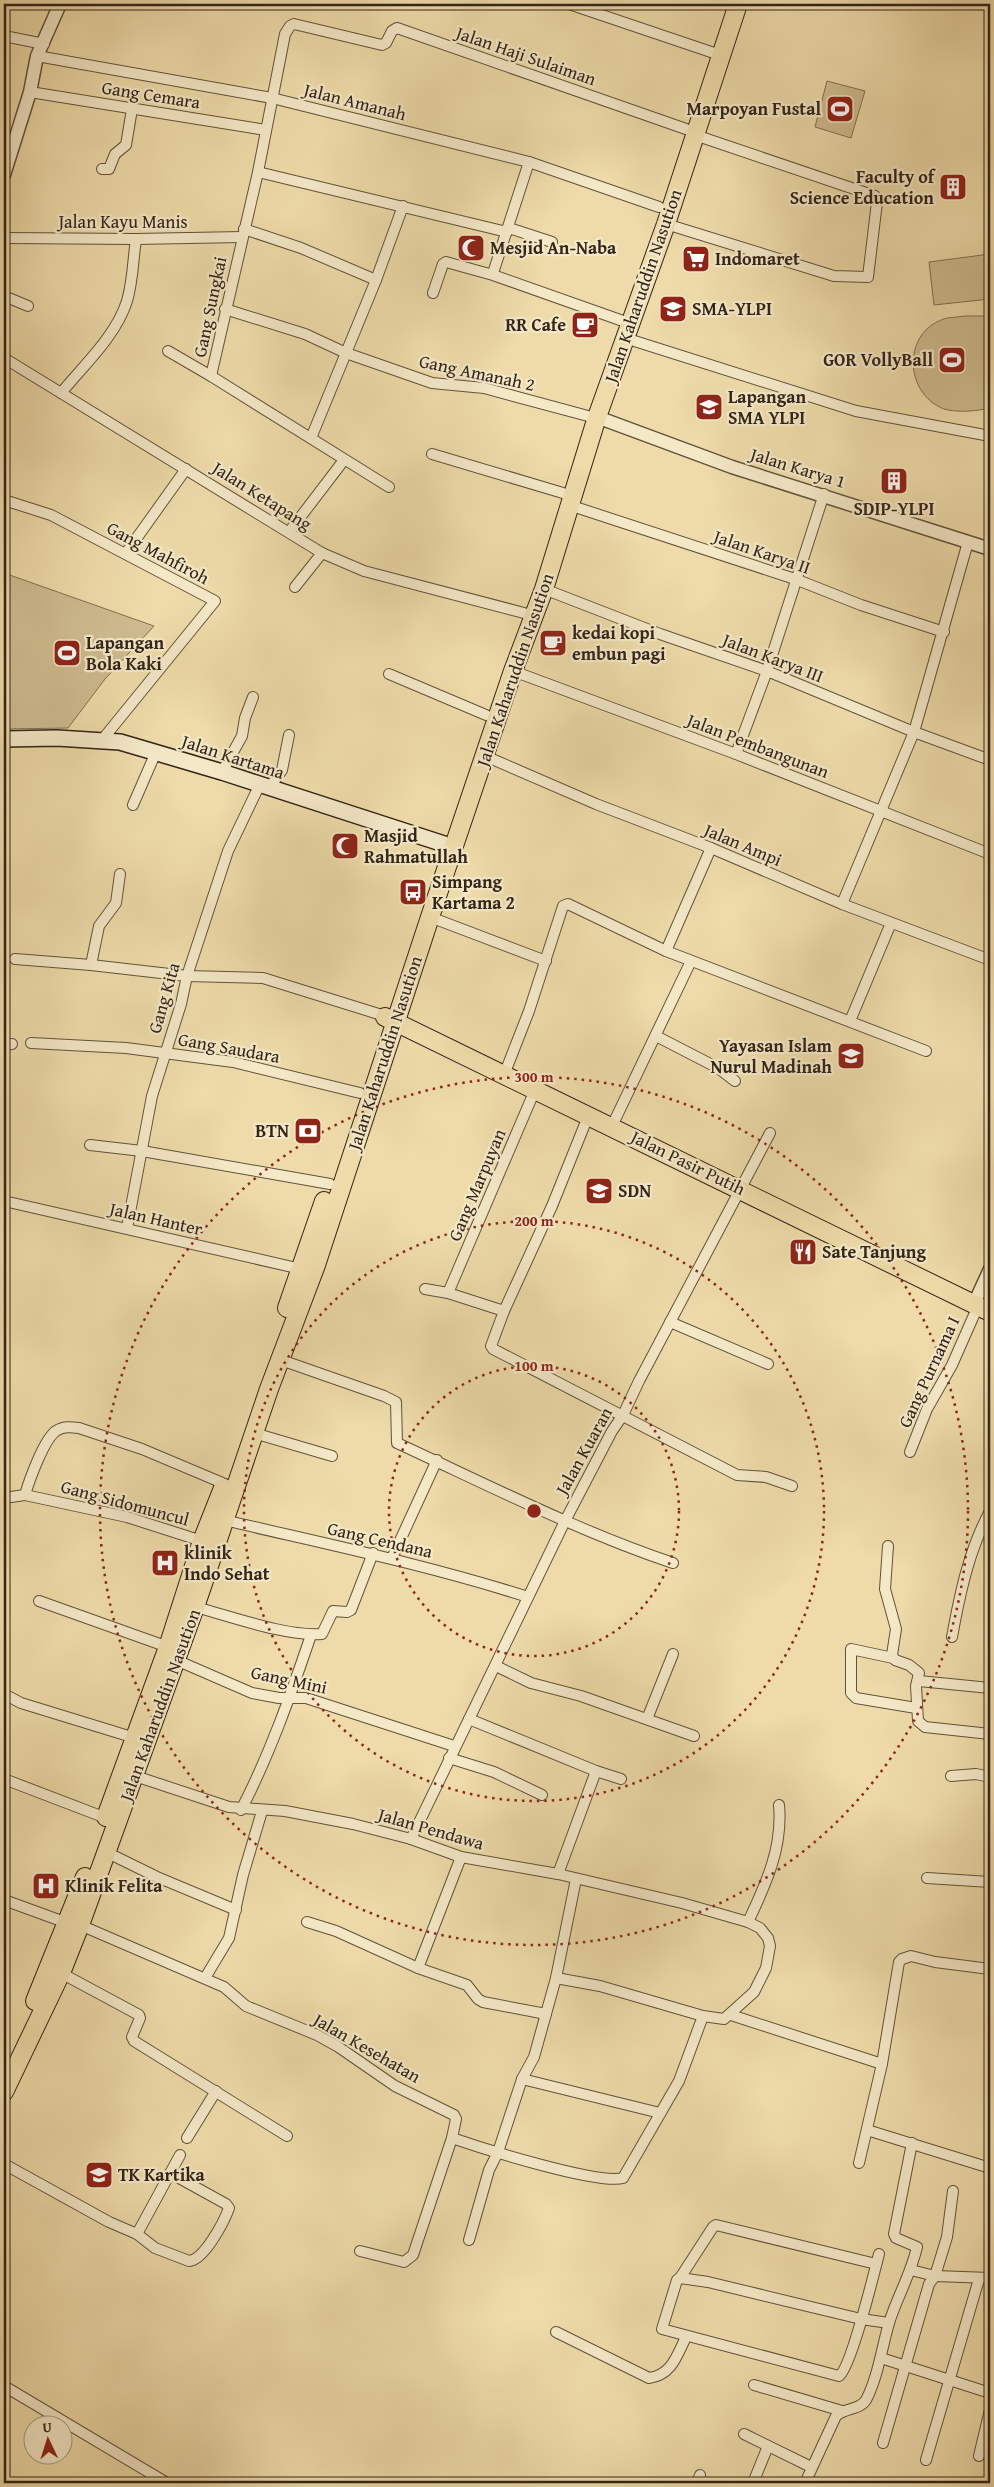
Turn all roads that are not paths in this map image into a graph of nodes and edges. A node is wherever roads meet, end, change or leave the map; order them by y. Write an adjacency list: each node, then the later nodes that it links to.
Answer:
1 (60, 4): 6 (street)
2 (569, 4): 7 (street)
3 (727, 4): 7 (highway, Jalan Kaharuddin Nasution)
4 (738, 4): 7 (highway, Jalan Kaharuddin Nasution)
5 (4, 36): 6 (street)
6 (44, 44): 8 (street)
7 (715, 54): 13 (highway, Jalan Kaharuddin Nasution)
8 (37, 56): 9 (street); 10 (street, Jalan Amanah)
9 (30, 92): 11 (street, Gang Cemara); 14 (street)
10 (272, 98): 12 (street, Gang Sungkai); 13 (street, Jalan Haji Sulaiman); 15 (street, Jalan Amanah)
11 (132, 109): 12 (street, Gang Cemara); 16 (street)
12 (266, 130): 17 (street, Gang Sungkai)
13 (690, 132): 20 (highway, Jalan Kaharuddin Nasution); 21 (highway, Jalan Kaharuddin Nasution); 21 (street)
14 (7, 154): 18 (street)
15 (529, 162): 20 (street, Jalan Amanah); 22 (street)
16 (102, 169)
17 (258, 172): 19 (street); 23 (street, Gang Sungkai)
18 (4, 176)
19 (402, 206): 22 (street); 28 (street)
20 (659, 207): 33 (highway, Jalan Kaharuddin Nasution)
21 (666, 224): 34 (highway, Jalan Kaharuddin Nasution)
22 (508, 230): 26 (street); 27 (street)
23 (243, 233): 25 (street, Jalan Kayu Manis); 28 (street, Jalan Kayu Manis); 32 (street, Gang Sungkai)
24 (4, 238): 25 (street, Jalan Kayu Manis)
25 (136, 239): 39 (street)
26 (552, 242)
27 (493, 273): 29 (street); 33 (street)
28 (376, 280): 36 (street)
29 (433, 293)
30 (4, 296): 31 (street)
31 (28, 306)
32 (225, 309): 36 (street, Gang Amanah 2); 38 (street, Gang Sungkai)
33 (623, 321): 40 (highway, Jalan Kaharuddin Nasution)
34 (625, 338): 40 (highway, Jalan Kaharuddin Nasution); 41 (street)
35 (168, 351): 38 (street)
36 (346, 352): 40 (street, Gang Amanah 2); 42 (street)
37 (4, 358): 39 (street, Jalan Ketapang)
38 (211, 376): 42 (street, Gang Sungkai)
39 (61, 393): 45 (street, Jalan Ketapang)
40 (593, 416): 47 (street, Jalan Karya 1); 48 (highway, Jalan Kaharuddin Nasution)
41 (990, 436)
42 (311, 438): 44 (street, Gang Sungkai)
43 (432, 454): 48 (street, Jalan Karya II)
44 (344, 460): 46 (street, Gang Sungkai); 51 (street)
45 (186, 469): 51 (street, Jalan Ketapang); 54 (street)
46 (389, 487)
47 (824, 494): 52 (street, Jalan Karya 1); 56 (street)
48 (566, 499): 50 (highway, Jalan Kaharuddin Nasution); 56 (street, Jalan Karya II)
49 (4, 500): 54 (street, Gang Mahfiroh)
50 (555, 531): 58 (highway, Jalan Kaharuddin Nasution); 59 (highway, Jalan Kaharuddin Nasution)
51 (289, 532): 55 (street, Jalan Ketapang)
52 (968, 542): 53 (street, Jalan Karya 1); 60 (street)
53 (990, 549)
54 (126, 553): 69 (street, Gang Mahfiroh)
55 (322, 553): 57 (street); 59 (street, Jalan Ketapang)
56 (795, 579): 60 (street, Jalan Karya II); 62 (street)
57 (296, 587)
58 (544, 589): 61 (highway, Jalan Kaharuddin Nasution); 62 (street, Jalan Karya III)
59 (524, 613): 65 (highway, Jalan Kaharuddin Nasution)
60 (944, 632): 66 (street)
61 (513, 671): 71 (street, Jalan Pembangunan); 72 (highway, Jalan Kaharuddin Nasution)
62 (767, 671): 66 (street, Jalan Karya III); 71 (street)
63 (390, 674): 65 (street)
64 (253, 697): 74 (street)
65 (486, 715): 78 (highway, Jalan Kaharuddin Nasution)
66 (914, 732): 73 (street, Jalan Karya III); 77 (street)
67 (289, 735): 75 (street, Gang Kita)
68 (4, 739): 69 (main road, Jalan Kartama)
69 (102, 740): 70 (main road, Jalan Kartama)
70 (156, 752): 74 (main road, Jalan Kartama); 76 (street)
71 (736, 754): 77 (street, Jalan Pembangunan)
72 (485, 756): 79 (street, Jalan Ampi); 83 (highway, Jalan Kaharuddin Nasution)
73 (990, 760)
74 (222, 772): 75 (main road, Jalan Kartama)
75 (264, 786): 78 (main road, Jalan Kartama); 91 (street, Gang Kita)
76 (133, 805)
77 (880, 811): 80 (street, Jalan Pembangunan); 82 (street)
78 (444, 844): 92 (highway, Jalan Kaharuddin Nasution)
79 (711, 848): 82 (street, Jalan Ampi); 85 (street)
80 (990, 854)
81 (120, 874): 90 (street)
82 (842, 904): 84 (street, Jalan Ampi)
83 (430, 917): 88 (street); 92 (highway, Jalan Kaharuddin Nasution)
84 (891, 923): 87 (street, Jalan Ampi); 93 (street)
85 (666, 951): 88 (street); 89 (street)
86 (15, 959): 90 (street)
87 (990, 960)
88 (546, 961): 98 (street)
89 (690, 961): 93 (street); 94 (street)
90 (91, 965): 91 (street)
91 (187, 976): 92 (street); 97 (street, Gang Kita)
92 (390, 1019): 98 (highway, Jalan Pasir Putih); 101 (highway, Jalan Kaharuddin Nasution); 118 (highway, Jalan Kaharuddin Nasution)
93 (850, 1021): 96 (street)
94 (656, 1036): 99 (street); 103 (street)
95 (31, 1043): 97 (street, Gang Saudara)
96 (926, 1051)
97 (165, 1053): 101 (street, Gang Saudara); 106 (street, Gang Kita)
98 (504, 1076): 100 (highway, Jalan Pasir Putih)
99 (734, 1081)
100 (535, 1090): 102 (highway, Jalan Pasir Putih); 114 (street, Gang Marpuyan)
101 (360, 1093): 107 (highway, Jalan Kaharuddin Nasution)
102 (589, 1114): 103 (highway, Jalan Pasir Putih); 116 (street)
103 (612, 1126): 108 (highway, Jalan Pasir Putih)
104 (770, 1133): 108 (street, Jalan Kuaran)
105 (90, 1144): 106 (street)
106 (142, 1151): 107 (street); 110 (street, Gang Kita)
107 (330, 1184): 111 (highway, Jalan Kaharuddin Nasution)
108 (741, 1190): 115 (highway, Jalan Pasir Putih); 117 (street, Jalan Kuaran)
109 (4, 1201): 110 (street, Jalan Hanter)
110 (127, 1228): 111 (street, Jalan Hanter)
111 (301, 1269): 125 (highway, Jalan Kaharuddin Nasution)
112 (990, 1269): 115 (street)
113 (425, 1289): 114 (street)
114 (448, 1293): 116 (street)
115 (981, 1307): 122 (street, Gang Purnama I)
116 (504, 1311): 120 (street)
117 (670, 1322): 119 (street); 120 (street, Jalan Kuaran)
118 (281, 1360): 121 (highway, Jalan Kaharuddin Nasution); 124 (street)
119 (768, 1364)
120 (623, 1415): 126 (street); 131 (street, Jalan Kuaran)
121 (254, 1433): 123 (street); 130 (highway, Jalan Kaharuddin Nasution)
122 (910, 1452)
123 (332, 1456)
124 (437, 1460): 131 (street); 135 (street)
125 (225, 1484): 127 (street); 132 (highway, Jalan Kaharuddin Nasution)
126 (792, 1486)
127 (25, 1495): 128 (street); 132 (street, Gang Sidomuncul)
128 (4, 1498)
129 (990, 1511): 141 (street)
130 (224, 1520): 132 (highway, Jalan Kaharuddin Nasution); 134 (street, Gang Cendana)
131 (565, 1521): 136 (street); 137 (street, Jalan Kuaran)
132 (208, 1544): 139 (highway, Jalan Kaharuddin Nasution); 142 (highway, Jalan Kaharuddin Nasution)
133 (888, 1546): 144 (street)
134 (373, 1553): 135 (street, Gang Cendana); 140 (street)
135 (392, 1558): 137 (street, Gang Cendana)
136 (673, 1563)
137 (528, 1598): 145 (street, Jalan Kuaran)
138 (39, 1601): 142 (street, Gang Mini)
139 (195, 1607): 140 (street); 142 (highway, Jalan Kaharuddin Nasution)
140 (311, 1635): 149 (street)
141 (952, 1637)
142 (172, 1654): 149 (street, Gang Mini); 155 (highway, Jalan Kaharuddin Nasution); 159 (highway, Jalan Kaharuddin Nasution)
143 (673, 1654): 152 (street)
144 (893, 1658): 146 (street); 150 (street)
145 (496, 1666): 151 (street, Jalan Kuaran); 152 (street)
146 (919, 1681): 147 (street); 150 (street)
147 (990, 1688)
148 (4, 1694): 155 (street)
149 (290, 1699): 156 (street, Gang Mini); 166 (street)
150 (916, 1708): 153 (street)
151 (469, 1719): 156 (street, Jalan Kuaran); 158 (street)
152 (647, 1719): 154 (street)
153 (990, 1734)
154 (694, 1736)
155 (135, 1738): 168 (highway, Jalan Kaharuddin Nasution)
156 (454, 1746): 157 (street, Jalan Kuaran)
157 (449, 1758): 164 (street); 169 (street, Jalan Kuaran)
158 (596, 1771): 163 (street); 172 (street)
159 (135, 1776): 166 (street, Jalan Pendawa); 170 (highway, Jalan Kaharuddin Nasution)
160 (951, 1776): 161 (street)
161 (990, 1777)
162 (4, 1779): 168 (street)
163 (621, 1779)
164 (542, 1794)
165 (779, 1805): 179 (street)
166 (241, 1810): 167 (street, Jalan Pendawa)
167 (262, 1811): 169 (street, Jalan Pendawa); 177 (street)
168 (106, 1818): 180 (highway, Jalan Kaharuddin Nasution)
169 (411, 1839): 171 (street, Jalan Pendawa)
170 (106, 1852): 177 (street); 180 (highway, Jalan Kaharuddin Nasution)
171 (461, 1857): 172 (street, Jalan Pendawa); 181 (street)
172 (558, 1874): 174 (street, Jalan Pendawa)
173 (927, 1878): 175 (street)
174 (576, 1879): 179 (street, Jalan Pendawa); 185 (street)
175 (990, 1882)
176 (4, 1900): 180 (street, Jalan Kesehatan)
177 (236, 1910): 184 (street)
178 (307, 1922): 181 (street)
179 (748, 1922): 187 (street)
180 (74, 1924): 183 (highway, Jalan Kaharuddin Nasution); 184 (street, Jalan Kesehatan); 190 (highway, Jalan Kaharuddin Nasution)
181 (418, 1968): 186 (street)
182 (990, 1969): 189 (street)
183 (61, 1973): 192 (street); 193 (highway, Jalan Kaharuddin Nasution)
184 (205, 1978): 198 (street, Jalan Kesehatan)
185 (556, 1978): 186 (street); 188 (street)
186 (546, 2014): 191 (street)
187 (731, 2015): 188 (street); 189 (street)
188 (703, 2016): 194 (street)
189 (882, 2064): 195 (street)
190 (4, 2067)
191 (522, 2078): 194 (street); 200 (street)
192 (216, 2091): 196 (street); 197 (street)
193 (4, 2092)
194 (660, 2113): 200 (street)
195 (867, 2130): 199 (street); 202 (street)
196 (286, 2136)
197 (187, 2138)
198 (452, 2138): 200 (street); 209 (street, Jalan Kesehatan)
199 (912, 2143): 204 (street); 210 (street)
200 (498, 2152): 208 (street)
201 (180, 2155): 205 (street)
202 (859, 2162)
203 (4, 2164): 207 (street)
204 (990, 2168)
205 (170, 2173): 207 (street); 207 (street)
206 (954, 2191): 211 (street)
207 (137, 2234)
208 (469, 2240)
209 (360, 2250)
210 (911, 2270): 211 (street); 216 (street)
211 (935, 2276): 214 (street); 220 (street)
212 (680, 2278): 215 (street); 215 (street); 218 (street)
213 (990, 2278): 214 (street)
214 (979, 2279): 221 (street)
215 (861, 2319): 216 (street); 218 (street)
216 (889, 2323): 219 (street)
217 (556, 2332): 218 (street)
218 (686, 2337)
219 (881, 2358): 220 (street); 226 (street)
220 (905, 2366): 221 (street); 228 (street)
221 (949, 2380): 224 (street); 231 (street)
222 (754, 2385): 226 (street)
223 (4, 2386): 233 (street)
224 (990, 2392)
225 (990, 2410): 230 (street)
226 (842, 2411): 232 (street)
227 (744, 2434): 229 (street)
228 (883, 2443)
229 (768, 2446): 232 (street); 234 (street)
230 (979, 2456)
231 (926, 2460)
232 (811, 2467): 235 (street)
233 (167, 2483)
234 (753, 2483)
235 (805, 2483)

